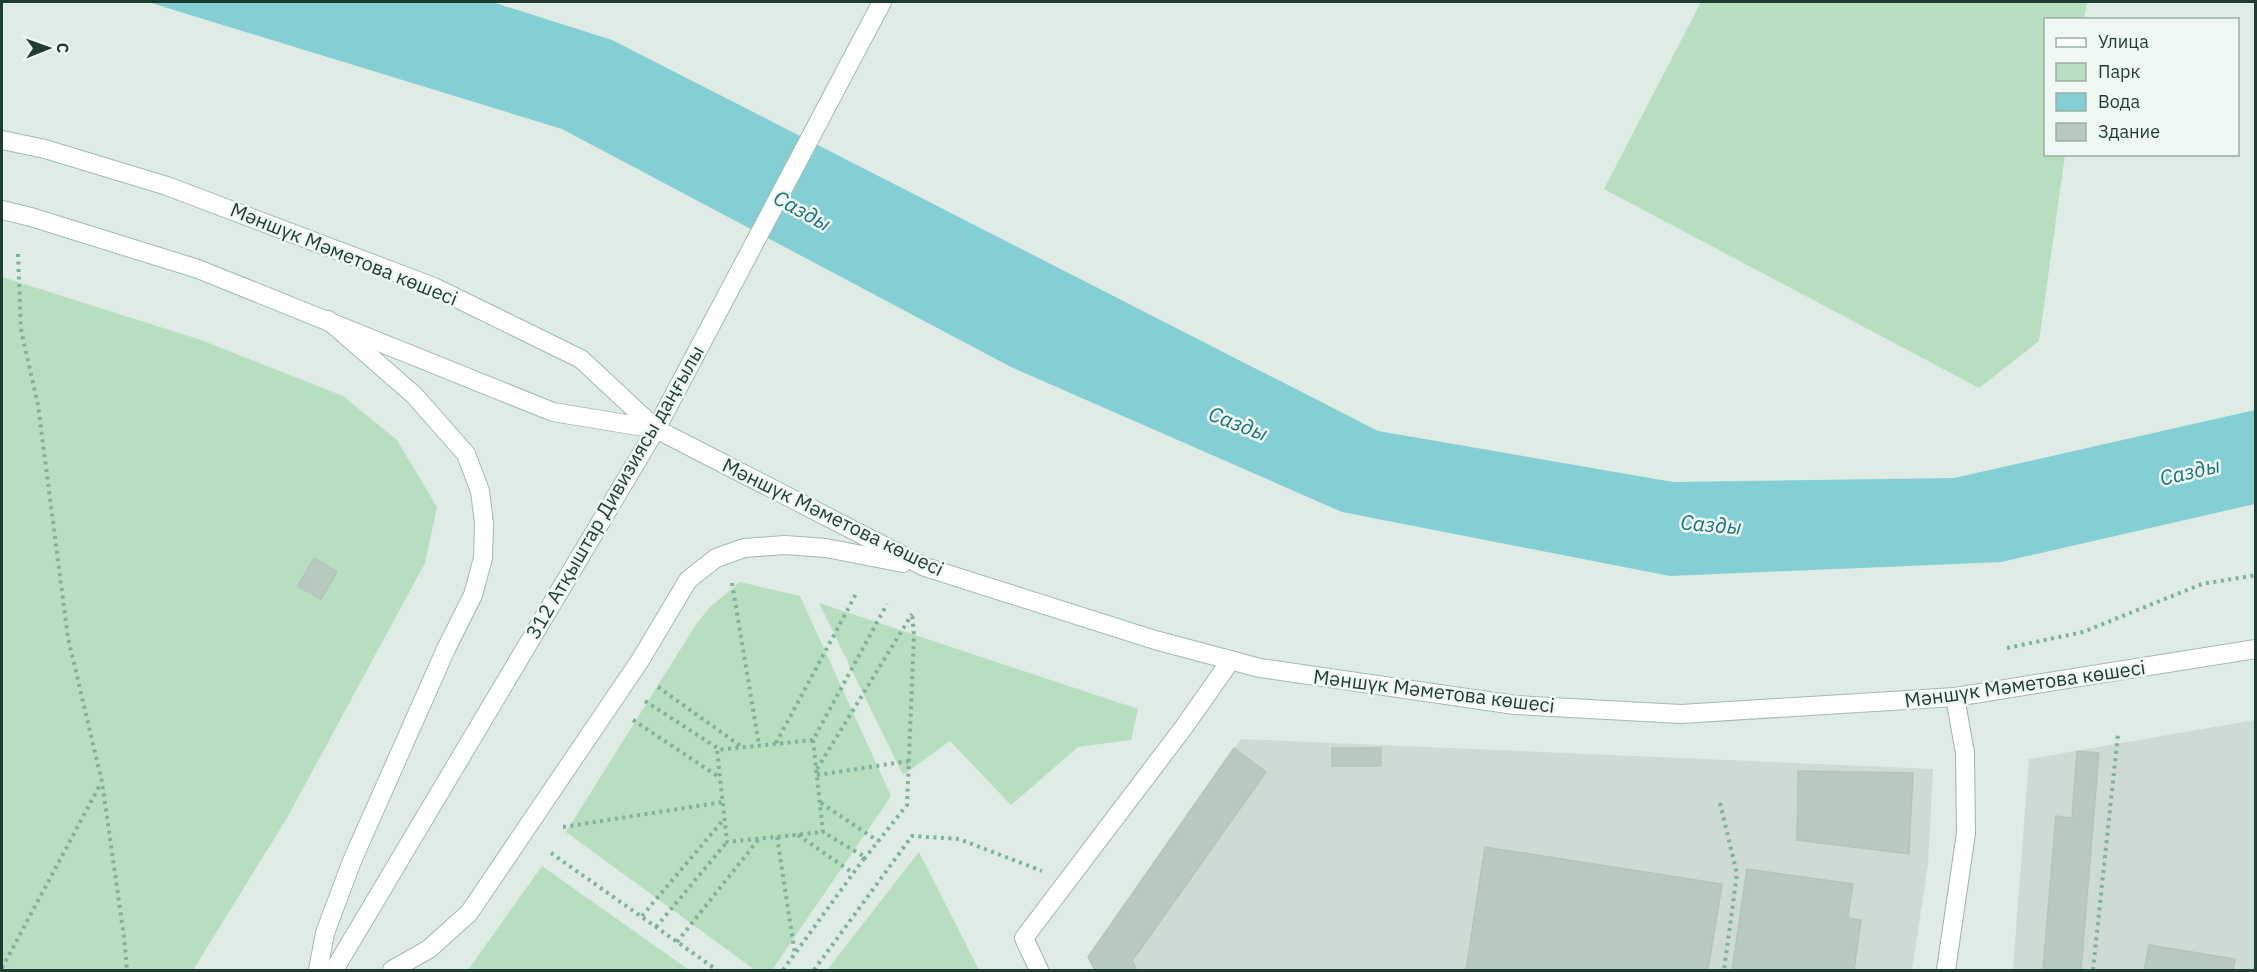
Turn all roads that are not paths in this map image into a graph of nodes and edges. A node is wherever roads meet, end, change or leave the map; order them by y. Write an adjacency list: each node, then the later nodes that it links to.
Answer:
1 (882, 3): 5 (main road, 312 Атқыштар Дивизиясы даңғылы)
2 (2, 140): 5 (main road, Мәншүк Мәметова көшесі)
3 (2, 210): 4 (main road, Мәншүк Мәметова көшесі)
4 (328, 320): 5 (main road, Мәншүк Мәметова көшесі); 10 (main road)
5 (656, 429): 6 (main road, Мәншүк Мәметова көшесі); 11 (main road, 312 Атқыштар Дивизиясы даңғылы)
6 (925, 567): 8 (main road, Мәншүк Мәметова көшесі); 12 (main road)
7 (2256, 649): 9 (main road, Мәншүк Мәметова көшесі)
8 (1231, 660): 9 (main road, Мәншүк Мәметова көшесі); 13 (main road)
9 (1955, 697): 14 (main road)
10 (318, 970)
11 (334, 970)
12 (392, 970)
13 (1039, 970)
14 (1946, 970)

